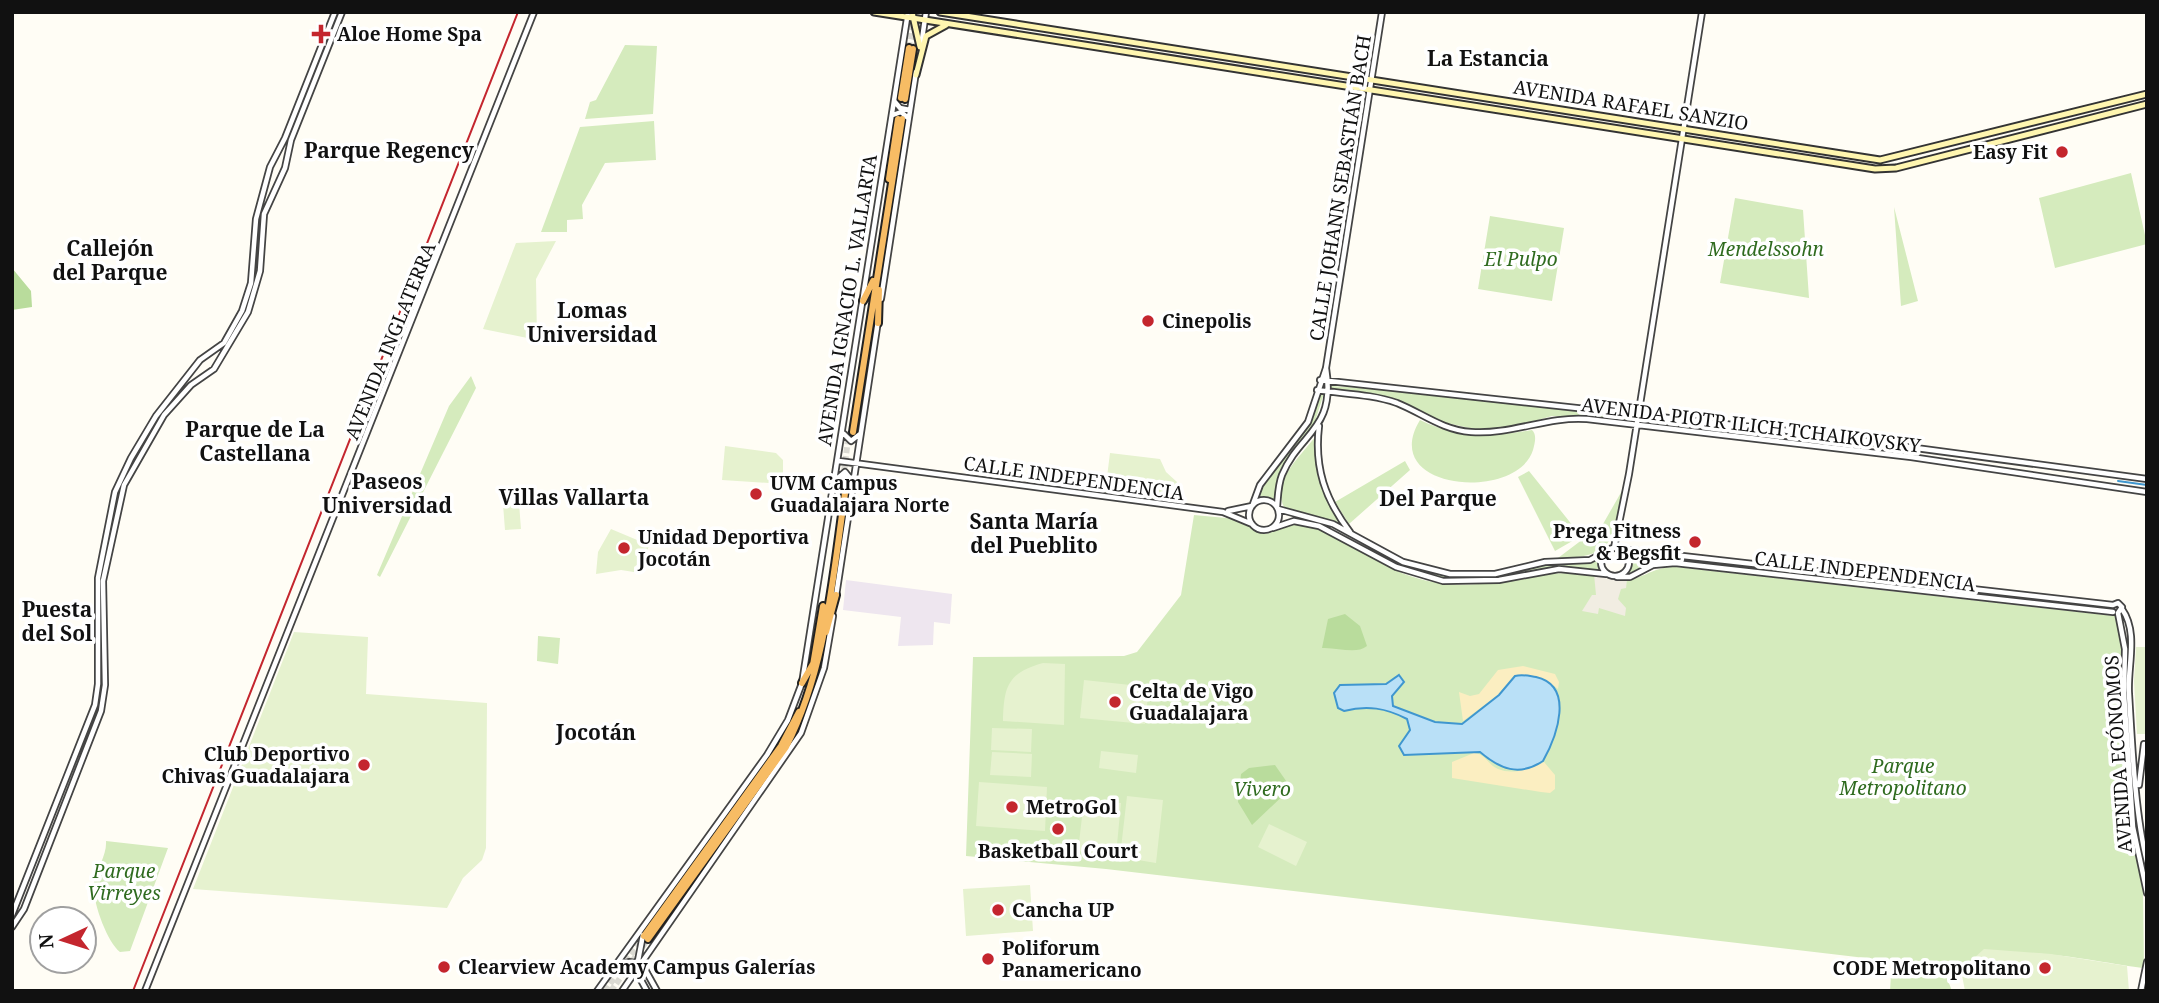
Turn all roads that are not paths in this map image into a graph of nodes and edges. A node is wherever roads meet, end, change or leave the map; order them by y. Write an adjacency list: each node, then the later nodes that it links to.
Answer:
1 (335, 12): 23 (street)
2 (342, 12): 24 (street)
3 (534, 12): 87 (street, AVENIDA INGLATERRA)
4 (874, 12): 9 (main road, AVENIDA RAFAEL SANZIO)
5 (924, 12): 10 (main road)
6 (943, 12): 14 (main road, AVENIDA RAFAEL SANZIO)
7 (1382, 12): 14 (street, CALLE JOHANN SEBASTIÁN BACH)
8 (1702, 12): 21 (street)
9 (910, 15): 10 (main road, AVENIDA RAFAEL SANZIO); 12 (main road); 17 (street, AVENIDA IGNACIO L. VALLARTA)
10 (925, 20): 11 (main road, AVENIDA RAFAEL SANZIO); 12 (street, AVENIDA IGNACIO L. VALLARTA)
11 (950, 24): 13 (main road); 15 (main road, AVENIDA RAFAEL SANZIO)
12 (914, 48): 13 (street, AVENIDA IGNACIO L. VALLARTA); 17 (highway, AVENIDA IGNACIO L. VALLARTA)
13 (916, 75): 19 (street, AVENIDA IGNACIO L. VALLARTA)
14 (1371, 80): 15 (street, CALLE JOHANN SEBASTIÁN BACH); 21 (main road, AVENIDA RAFAEL SANZIO)
15 (1369, 90): 22 (main road, AVENIDA RAFAEL SANZIO); 31 (street, CALLE JOHANN SEBASTIÁN BACH)
16 (2147, 94): 21 (main road, AVENIDA RAFAEL SANZIO)
17 (900, 99): 19 (street); 20 (street, AVENIDA IGNACIO L. VALLARTA)
18 (2147, 104): 22 (main road, AVENIDA RAFAEL SANZIO)
19 (910, 110): 20 (street, AVENIDA IGNACIO L. VALLARTA)
20 (900, 118): 27 (highway, AVENIDA IGNACIO L. VALLARTA); 28 (highway, AVENIDA IGNACIO L. VALLARTA); 29 (street, AVENIDA IGNACIO L. VALLARTA); 30 (street, AVENIDA IGNACIO L. VALLARTA)
21 (1683, 130): 22 (street)
22 (1682, 139): 37 (street)
23 (277, 152): 24 (street); 25 (street)
24 (288, 157): 26 (street)
25 (269, 170): 26 (street); 36 (street)
26 (281, 177): 36 (street)
27 (881, 258): 30 (highway); 40 (highway, AVENIDA IGNACIO L. VALLARTA)
28 (873, 281): 29 (highway); 40 (highway, AVENIDA IGNACIO L. VALLARTA)
29 (863, 301): 40 (street, AVENIDA IGNACIO L. VALLARTA)
30 (878, 323): 40 (street, AVENIDA IGNACIO L. VALLARTA)
31 (1326, 368): 32 (street, CALLE JOHANN SEBASTIÁN BACH); 33 (street, CALLE JOHANN SEBASTIÁN BACH)
32 (1320, 380): 33 (street, AVENIDA PIOTR ILICH TCHAIKOVSKY); 34 (street, CALLE JOHANN SEBASTIÁN BACH)
33 (1328, 380): 35 (street, CALLE JOHANN SEBASTIÁN BACH); 37 (street, AVENIDA PIOTR ILICH TCHAIKOVSKY)
34 (1317, 390): 35 (street, AVENIDA PIOTR ILICH TCHAIKOVSKY); 47 (street, CALLE JOHANN SEBASTIÁN BACH)
35 (1327, 391): 38 (street, AVENIDA PIOTR ILICH TCHAIKOVSKY); 39 (street, CALLE JOHANN SEBASTIÁN BACH)
36 (168, 405): 41 (street)
37 (1638, 413): 38 (street); 44 (street, AVENIDA PIOTR ILICH TCHAIKOVSKY)
38 (1637, 424): 46 (street, AVENIDA PIOTR ILICH TCHAIKOVSKY); 53 (street)
39 (1319, 425): 48 (street, CALLE JOHANN SEBASTIÁN BACH); 52 (street)
40 (852, 431): 42 (street, AVENIDA IGNACIO L. VALLARTA); 43 (street, AVENIDA IGNACIO L. VALLARTA)
41 (137, 452): 66 (street); 67 (street)
42 (838, 461): 43 (street, CALLE INDEPENDENCIA); 45 (street, AVENIDA IGNACIO L. VALLARTA)
43 (856, 463): 45 (street, AVENIDA IGNACIO L. VALLARTA); 49 (street, CALLE INDEPENDENCIA)
44 (2147, 479)
45 (844, 482): 60 (street, AVENIDA IGNACIO L. VALLARTA); 63 (highway, AVENIDA IGNACIO L. VALLARTA); 64 (highway, AVENIDA IGNACIO L. VALLARTA); 65 (street, AVENIDA IGNACIO L. VALLARTA)
46 (2147, 492)
47 (1253, 505): 48 (street); 49 (street, CALLE INDEPENDENCIA); 50 (street)
48 (1277, 508): 51 (street); 52 (street)
49 (1223, 512): 50 (street, CALLE INDEPENDENCIA)
50 (1251, 524): 51 (street)
51 (1273, 528): 57 (street)
52 (1350, 532): 56 (street)
53 (1614, 548): 54 (street); 55 (street)
54 (1621, 549): 59 (street); 61 (street, CALLE INDEPENDENCIA)
55 (1603, 553): 56 (street); 58 (street)
56 (1416, 567): 57 (street)
57 (1414, 573): 58 (street)
58 (1606, 574): 59 (street)
59 (1617, 577): 62 (street, CALLE INDEPENDENCIA)
60 (836, 595): 63 (highway); 71 (street, AVENIDA IGNACIO L. VALLARTA)
61 (2113, 605): 62 (street, AVENIDA ECÓNOMOS); 62 (street, CALLE INDEPENDENCIA)
62 (2118, 611): 68 (street, AVENIDA ECÓNOMOS)
63 (821, 648): 69 (highway, AVENIDA IGNACIO L. VALLARTA)
64 (814, 662): 65 (highway); 76 (highway, AVENIDA IGNACIO L. VALLARTA)
65 (802, 683): 73 (street, AVENIDA IGNACIO L. VALLARTA)
66 (98, 684): 67 (street); 79 (street)
67 (105, 685): 81 (street)
68 (2127, 693): 72 (street, AVENIDA ECÓNOMOS); 74 (street, AVENIDA ECÓNOMOS)
69 (796, 728): 71 (highway); 76 (highway, AVENIDA IGNACIO L. VALLARTA)
70 (2144, 744): 72 (street)
71 (791, 749): 75 (street, AVENIDA IGNACIO L. VALLARTA)
72 (2138, 796): 74 (street); 77 (street, AVENIDA ECÓNOMOS)
73 (736, 797): 76 (highway); 80 (street, AVENIDA IGNACIO L. VALLARTA)
74 (2132, 800): 78 (street, AVENIDA ECÓNOMOS)
75 (752, 805): 76 (highway); 82 (street, AVENIDA IGNACIO L. VALLARTA)
76 (737, 810): 82 (highway, AVENIDA IGNACIO L. VALLARTA)
77 (2147, 862)
78 (2147, 891)
79 (12, 915)
80 (646, 924): 82 (street); 85 (street, AVENIDA IGNACIO L. VALLARTA)
81 (12, 928)
82 (647, 939): 84 (street); 84 (street)
83 (2147, 962): 92 (street)
84 (639, 964): 85 (street); 86 (street); 91 (street)
85 (614, 967): 88 (street, AVENIDA IGNACIO L. VALLARTA)
86 (636, 971): 89 (street); 90 (street)
87 (145, 991)
88 (597, 991)
89 (622, 991)
90 (647, 991)
91 (657, 991)
92 (2141, 991)

